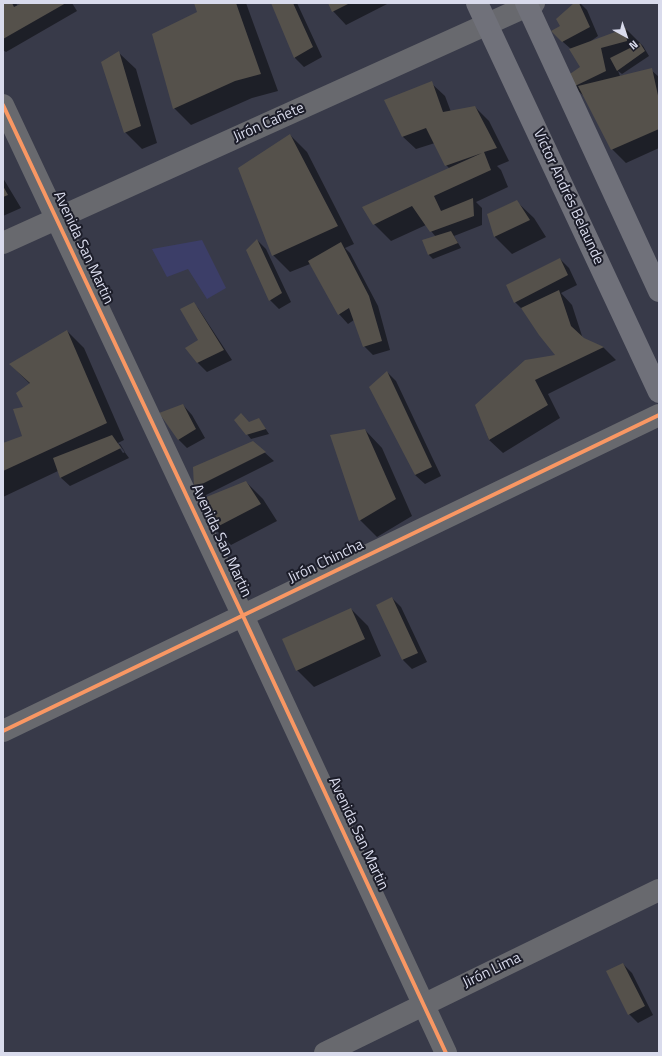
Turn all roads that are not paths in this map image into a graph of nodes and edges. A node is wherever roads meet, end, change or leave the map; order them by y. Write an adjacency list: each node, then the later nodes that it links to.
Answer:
1 (478, 3): 3 (main road, Víctor Andrés Belaunde)
2 (529, 4): 3 (street, Jirón Cañete); 7 (main road)
3 (487, 24): 5 (street, Jirón Cañete); 8 (main road, Víctor Andrés Belaunde)
4 (3, 105): 5 (street, Avenida San Martin)
5 (56, 220): 6 (street, Jirón Cañete); 10 (street, Avenida San Martin)
6 (3, 243)
7 (659, 292)
8 (659, 392)
9 (659, 415): 10 (street, Jirón Chincha)
10 (243, 616): 11 (street, Jirón Chincha); 13 (street, Avenida San Martin)
11 (3, 731)
12 (659, 890): 13 (street, Jirón Lima)
13 (424, 1004): 14 (street, Jirón Lima); 15 (street, Avenida San Martin)
14 (325, 1053)
15 (446, 1053)

